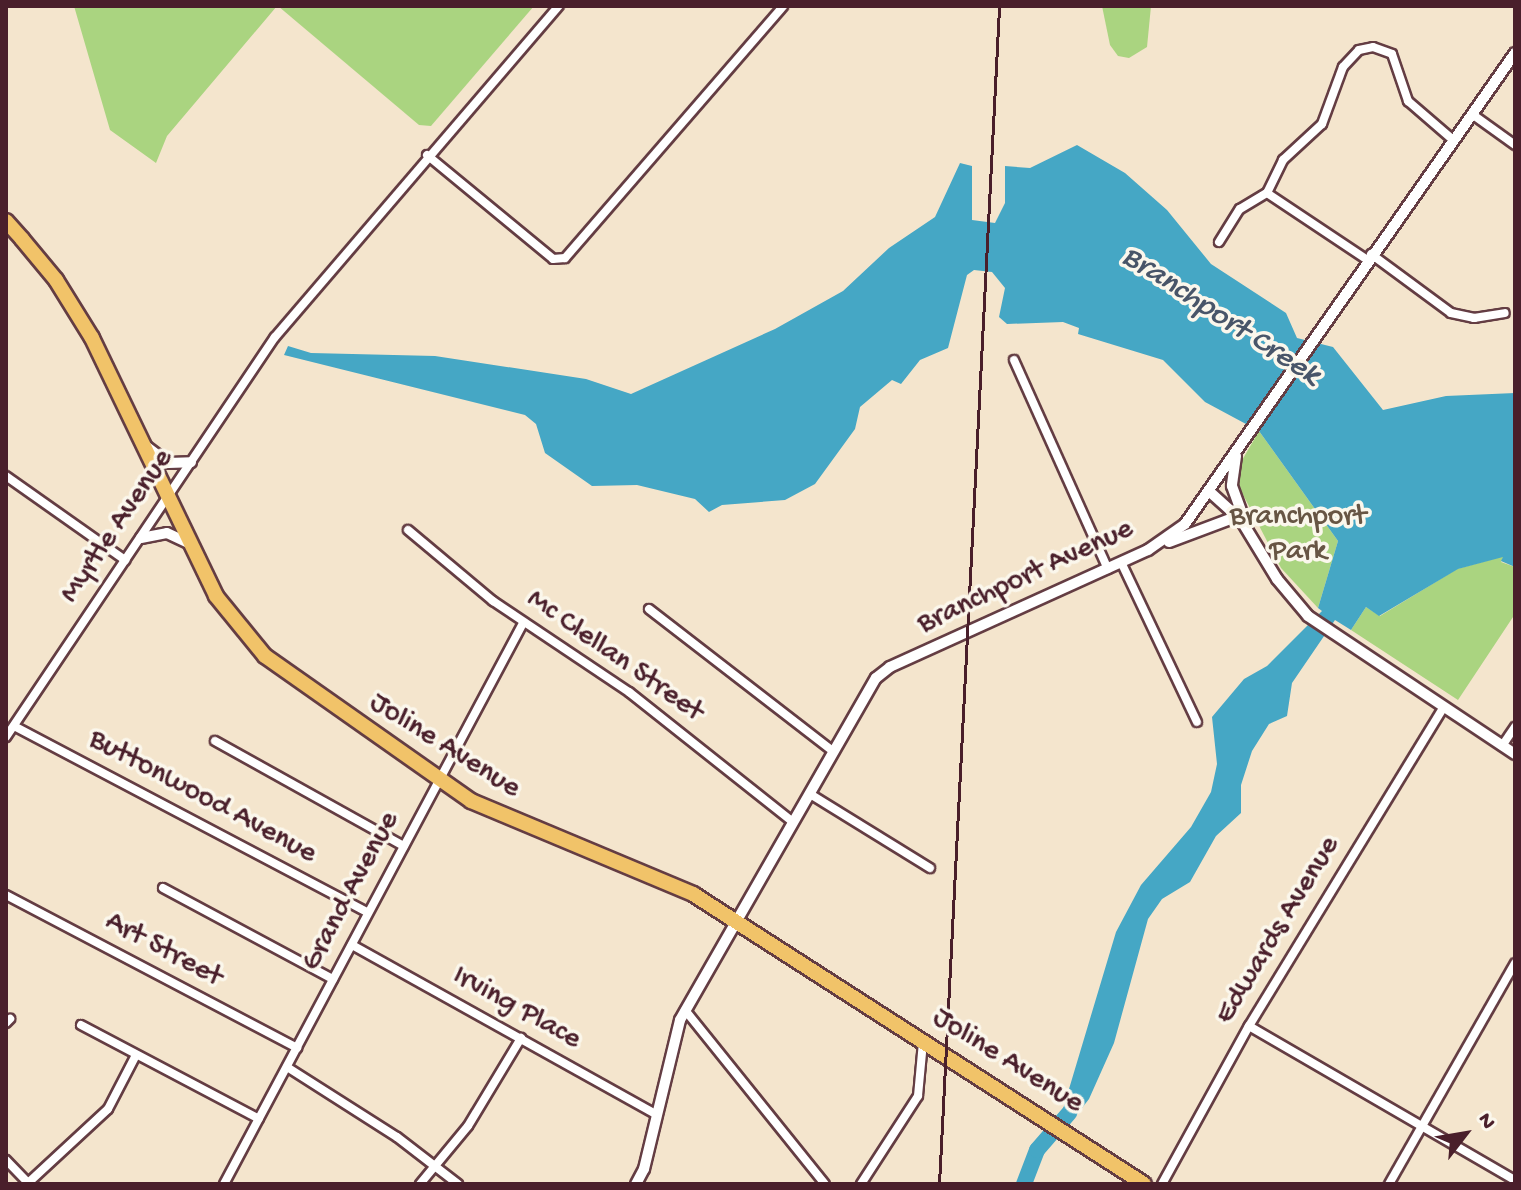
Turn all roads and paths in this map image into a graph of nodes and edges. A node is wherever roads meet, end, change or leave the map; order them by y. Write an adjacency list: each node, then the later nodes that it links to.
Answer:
1 (559, 6): 7 (street, Myrtle Avenue)
2 (783, 6): 7 (street)
3 (1514, 57): 4 (street, Branchport Avenue)
4 (1472, 114): 5 (street, Branchport Avenue); 6 (street)
5 (1452, 139): 8 (street); 11 (street, Branchport Avenue)
6 (1515, 145)
7 (427, 155): 16 (street, Myrtle Avenue)
8 (1267, 193): 10 (street); 11 (street)
9 (6, 222): 15 (main road, Joline Avenue)
10 (1219, 242)
11 (1368, 256): 12 (street); 14 (street, Branchport Avenue)
12 (1505, 313)
13 (1014, 360): 28 (street)
14 (1240, 444): 18 (street, Branchport Avenue); 22 (street)
15 (146, 446): 16 (street); 19 (main road, Joline Avenue)
16 (191, 462): 19 (street, Myrtle Avenue)
17 (6, 476): 26 (street)
18 (1210, 492): 20 (street); 25 (street, Branchport Avenue)
19 (170, 498): 23 (street, Myrtle Avenue); 24 (main road, Joline Avenue)
20 (1238, 516): 22 (street); 25 (street)
21 (408, 530): 30 (street, Mc Clellan Street)
22 (1253, 536): 31 (street)
23 (141, 538): 24 (street); 26 (street, Myrtle Avenue)
24 (193, 546): 40 (main road, Joline Avenue)
25 (1148, 550): 27 (street, Branchport Avenue)
26 (125, 560): 33 (street, Myrtle Avenue)
27 (1121, 562): 28 (street, Branchport Avenue); 32 (street)
28 (1108, 569): 38 (street, Branchport Avenue)
29 (649, 609): 38 (street)
30 (523, 623): 40 (street, Grand Avenue); 42 (street, Mc Clellan Street)
31 (1444, 707): 37 (street); 54 (street, Edwards Avenue)
32 (1197, 722)
33 (14, 726): 35 (street, Myrtle Avenue); 47 (street, Buttonwood Avenue)
34 (1515, 727): 37 (street)
35 (6, 737)
36 (215, 741): 43 (street)
37 (1502, 746): 39 (street)
38 (833, 751): 41 (street, Branchport Avenue)
39 (1515, 754)
40 (439, 780): 43 (street, Grand Avenue); 48 (main road, Joline Avenue)
41 (810, 794): 42 (street, Branchport Avenue); 44 (street)
42 (793, 822): 48 (street, Branchport Avenue)
43 (404, 846): 47 (street, Grand Avenue)
44 (930, 868)
45 (163, 888): 51 (street)
46 (6, 895): 57 (street, Art Street)
47 (368, 913): 49 (street, Grand Avenue)
48 (735, 921): 52 (street, Branchport Avenue); 56 (main road, Joline Avenue)
49 (352, 945): 51 (street, Grand Avenue); 55 (street, Irving Place)
50 (1515, 963): 62 (street)
51 (333, 979): 57 (street, Grand Avenue)
52 (685, 1010): 60 (street, Branchport Avenue); 71 (street)
53 (81, 1025): 58 (street)
54 (1249, 1026): 62 (street); 74 (street, Edwards Avenue)
55 (521, 1038): 60 (street, Irving Place); 64 (street)
56 (923, 1041): 72 (street); 73 (main road, Joline Avenue)
57 (297, 1048): 59 (street, Grand Avenue)
58 (136, 1055): 61 (street); 66 (street)
59 (287, 1067): 61 (street, Grand Avenue); 64 (street)
60 (657, 1115): 70 (street, Branchport Avenue)
61 (259, 1119): 67 (street, Grand Avenue)
62 (1422, 1126): 65 (street); 75 (street)
63 (6, 1160): 66 (street)
64 (435, 1165): 68 (street); 69 (street)
65 (1515, 1180)
66 (27, 1184)
67 (224, 1184)
68 (420, 1184)
69 (458, 1184)
70 (636, 1184)
71 (825, 1184)
72 (861, 1184)
73 (1144, 1184)
74 (1162, 1184)
75 (1389, 1184)

